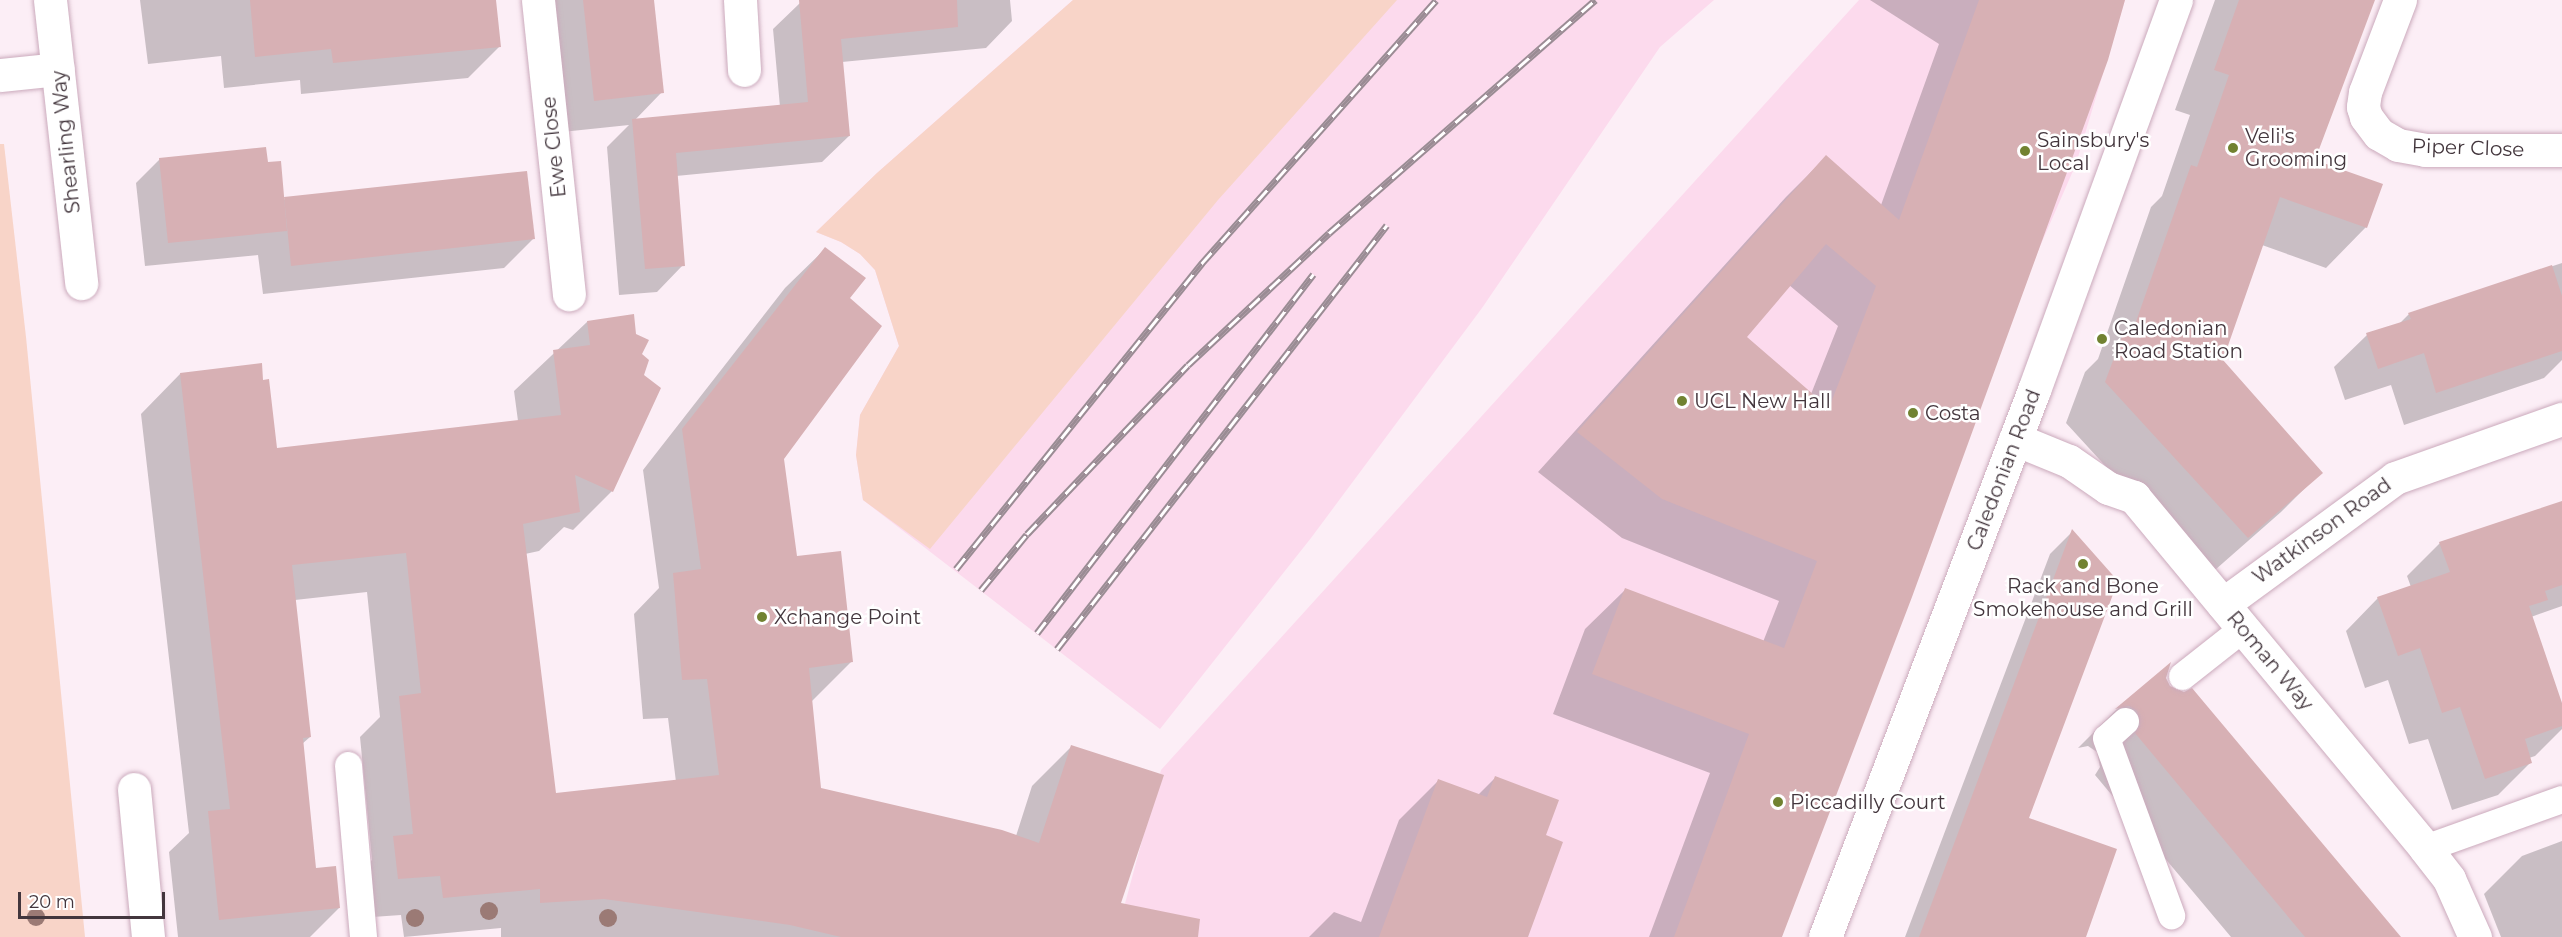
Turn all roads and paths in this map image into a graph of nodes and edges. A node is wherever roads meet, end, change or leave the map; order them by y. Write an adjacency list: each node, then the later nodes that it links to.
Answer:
1 (50, 0): 6 (street, Shearling Way)
2 (538, 0): 11 (street, Ewe Close)
3 (740, 0): 7 (street)
4 (2176, 0): 13 (street, Caledonian Road)
5 (2400, 0): 9 (street, Piper Close)
6 (58, 69): 8 (street); 10 (street, Shearling Way)
7 (744, 70)
8 (0, 75)
9 (2562, 150)
10 (81, 283)
11 (569, 294)
12 (2562, 419): 14 (street, Watkinson Road)
13 (2015, 439): 14 (street, Roman Way); 24 (street, Caledonian Road)
14 (2233, 616): 15 (lane); 20 (street, Roman Way)
15 (2182, 676)
16 (2125, 721): 21 (lane)
17 (348, 765): 23 (lane)
18 (134, 789): 22 (street)
19 (2562, 799): 20 (lane)
20 (2425, 848): 25 (street, Roman Way)
21 (2171, 915)
22 (148, 937)
23 (363, 937)
24 (1824, 937)
25 (2475, 937)

